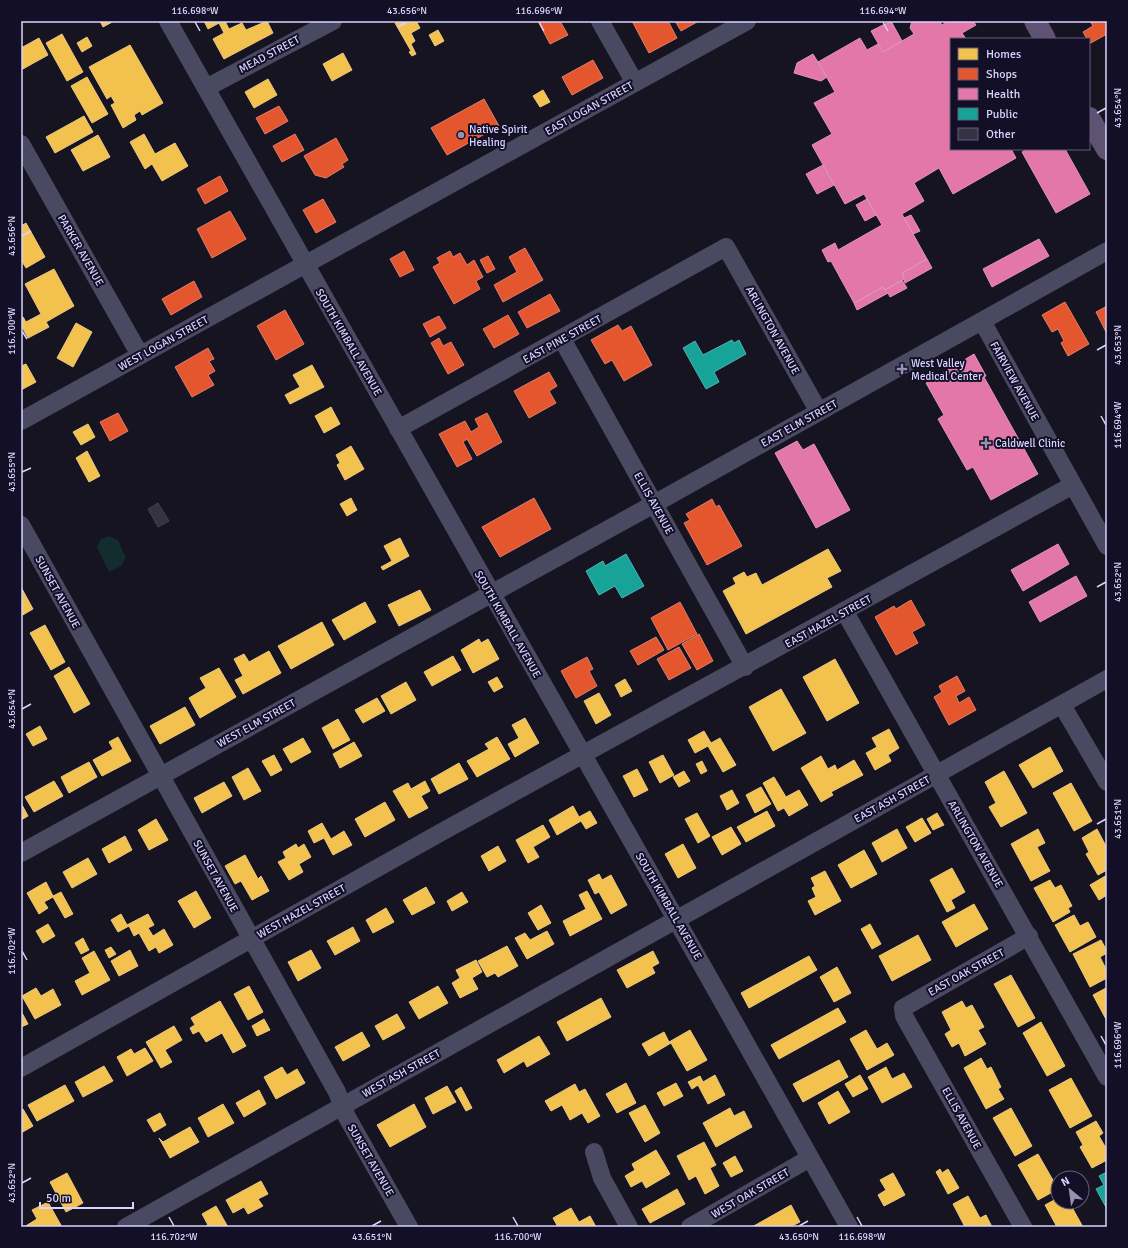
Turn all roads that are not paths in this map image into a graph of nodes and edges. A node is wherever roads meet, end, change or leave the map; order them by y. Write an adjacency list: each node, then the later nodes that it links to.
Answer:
1 (168, 21): 8 (street, SOUTH KIMBALL AVENUE)
2 (332, 21): 8 (street, MEAD STREET)
3 (600, 21): 7 (street)
4 (748, 21): 7 (street, EAST LOGAN STREET)
5 (1035, 21): 6 (main road)
6 (1044, 38)
7 (635, 83): 14 (street, EAST LOGAN STREET)
8 (206, 88): 14 (street, SOUTH KIMBALL AVENUE)
9 (1090, 120): 11 (main road)
10 (21, 144): 17 (street, PARKER AVENUE)
11 (1107, 149)
12 (726, 247): 16 (street, EAST PINE STREET); 18 (street, ARLINGTON AVENUE)
13 (1107, 251): 15 (street, EAST ELM STREET)
14 (305, 264): 17 (street, WEST LOGAN STREET); 20 (street, SOUTH KIMBALL AVENUE)
15 (982, 321): 18 (street, EAST ELM STREET); 21 (street, FAIRVIEW AVENUE)
16 (562, 339): 20 (street, EAST PINE STREET); 22 (street, ELLIS AVENUE)
17 (140, 355): 19 (street, WEST LOGAN STREET)
18 (819, 412): 22 (street, EAST ELM STREET)
19 (21, 421)
20 (398, 430): 25 (street, SOUTH KIMBALL AVENUE)
21 (1073, 485): 24 (street, FAIRVIEW AVENUE); 26 (street, EAST HAZEL STREET)
22 (654, 504): 25 (street, EAST ELM STREET); 27 (street, ELLIS AVENUE)
23 (21, 525): 32 (street, SUNSET AVENUE)
24 (1107, 546)
25 (490, 593): 30 (street, SOUTH KIMBALL AVENUE); 32 (street, WEST ELM STREET)
26 (845, 612): 27 (street, EAST HAZEL STREET); 31 (street, ARLINGTON AVENUE)
27 (745, 667): 30 (street, EAST HAZEL STREET)
28 (1107, 679): 29 (street, EAST ASH STREET)
29 (1062, 704): 31 (street, EAST ASH STREET); 33 (street)
30 (582, 756): 35 (street, SOUTH KIMBALL AVENUE); 37 (street, WEST HAZEL STREET)
31 (936, 774): 35 (street, EAST ASH STREET); 36 (street, ARLINGTON AVENUE)
32 (160, 776): 34 (street, WEST ELM STREET); 37 (street, SUNSET AVENUE)
33 (1107, 782)
34 (21, 853)
35 (676, 920): 41 (street, WEST ASH STREET); 43 (street, SOUTH KIMBALL AVENUE)
36 (1029, 936): 38 (street, EAST OAK STREET); 40 (street, ARLINGTON AVENUE)
37 (251, 939): 39 (street, WEST HAZEL STREET); 41 (street, SUNSET AVENUE)
38 (904, 1008): 49 (street, ELLIS AVENUE)
39 (21, 1068)
40 (1107, 1077)
41 (342, 1105): 44 (street, WEST ASH STREET); 45 (street, SUNSET AVENUE)
42 (594, 1152): 46 (street)
43 (810, 1158): 47 (street, WEST OAK STREET); 48 (street, SOUTH KIMBALL AVENUE)
44 (126, 1227)
45 (409, 1227)
46 (629, 1227)
47 (690, 1227)
48 (849, 1227)
49 (1023, 1227)

